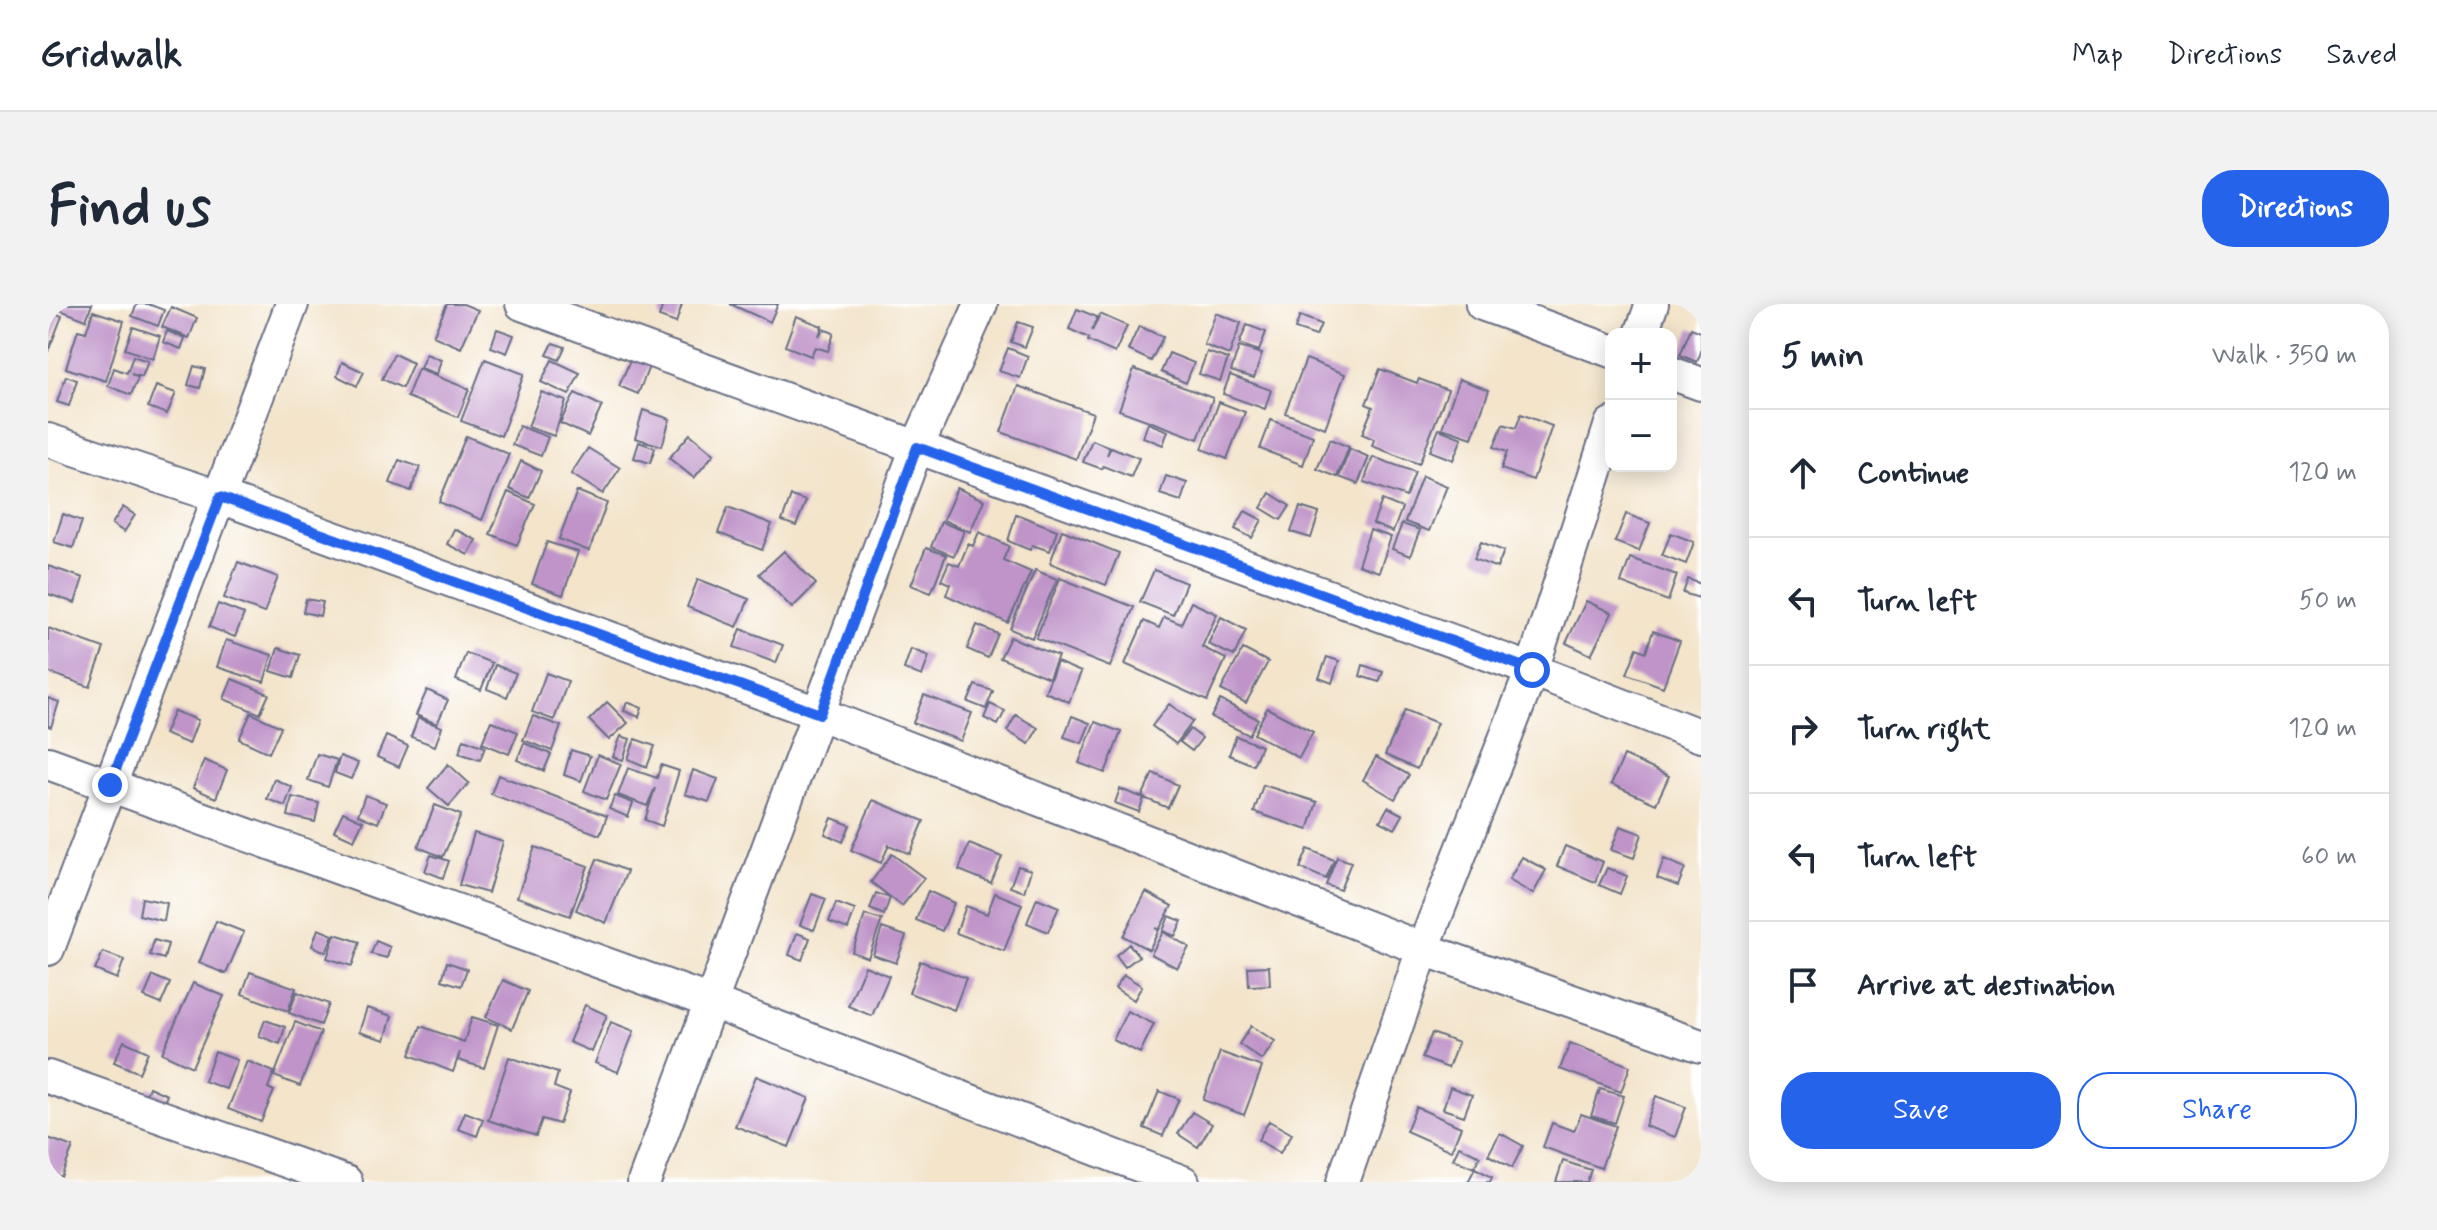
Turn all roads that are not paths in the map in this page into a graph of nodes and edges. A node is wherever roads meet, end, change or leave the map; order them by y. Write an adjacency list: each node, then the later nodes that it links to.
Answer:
1 (292, 304): 13 (street)
2 (522, 304): 12 (street)
3 (981, 304): 12 (street)
4 (1482, 304): 7 (street)
5 (1652, 304): 6 (street)
6 (1643, 328)
7 (1605, 349)
8 (1677, 375): 9 (street)
9 (1701, 384)
10 (48, 440): 13 (street)
11 (1605, 443): 14 (street)
12 (917, 447): 14 (street); 15 (street)
13 (220, 497): 15 (street); 18 (street)
14 (1532, 670): 16 (street); 20 (street)
15 (820, 714): 20 (street); 21 (street)
16 (1701, 736)
17 (48, 763): 18 (street)
18 (110, 785): 19 (street); 21 (street)
19 (48, 949)
20 (1423, 949): 22 (street); 27 (street)
21 (711, 1002): 25 (street); 26 (street)
22 (1701, 1046)
23 (48, 1077): 24 (street)
24 (346, 1182)
25 (644, 1182)
26 (1183, 1182)
27 (1343, 1182)

